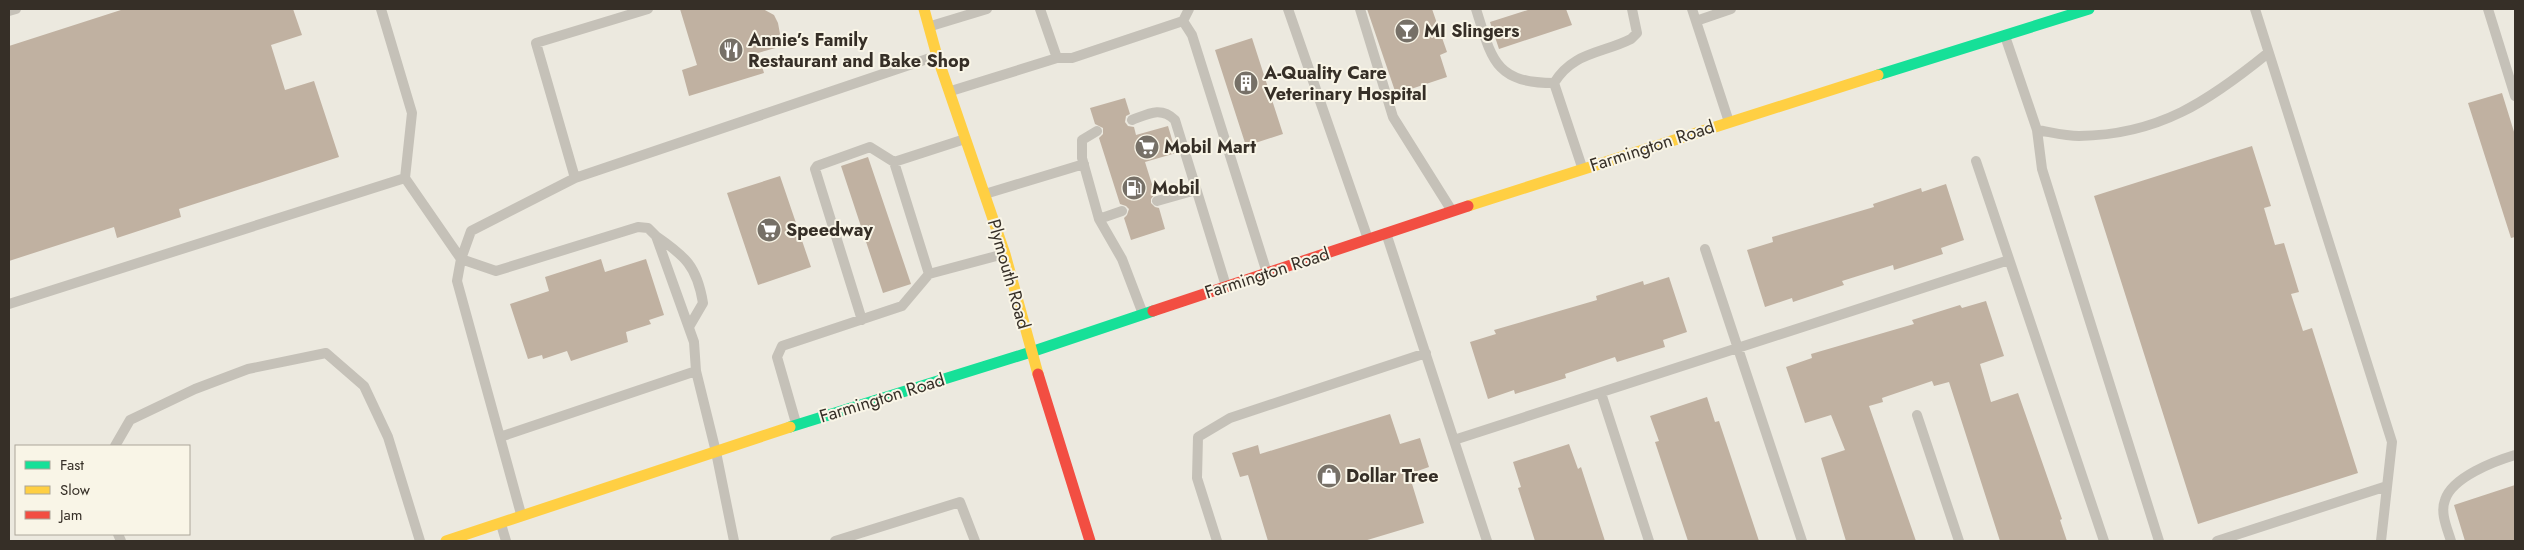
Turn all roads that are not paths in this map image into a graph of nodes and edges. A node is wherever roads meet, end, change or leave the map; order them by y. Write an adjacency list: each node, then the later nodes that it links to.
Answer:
1 (16, 9): 17 (lane)
2 (381, 9): 37 (lane)
3 (648, 9): 38 (lane)
4 (924, 9): 20 (main road, Plymouth Road)
5 (987, 9): 20 (lane)
6 (1040, 9): 24 (lane)
7 (1189, 9): 18 (lane)
8 (1288, 9): 47 (lane)
9 (1360, 9): 43 (lane)
10 (1476, 9): 25 (lane)
11 (1632, 9): 25 (lane)
12 (1692, 9): 19 (lane)
13 (1731, 9): 19 (lane)
14 (2089, 9): 21 (main road, Farmington Road)
15 (2255, 9): 22 (lane)
16 (2488, 9): 27 (lane)
17 (9, 11)
18 (1182, 21): 24 (lane); 52 (lane)
19 (1696, 21): 29 (lane)
20 (929, 26): 23 (main road, Plymouth Road)
21 (2005, 35): 29 (main road, Farmington Road); 31 (lane)
22 (2268, 53): 31 (lane); 71 (lane)
23 (937, 56): 26 (main road, Plymouth Road); 38 (lane)
24 (1057, 58): 26 (lane)
25 (1554, 83): 36 (lane)
26 (950, 91): 32 (main road, Plymouth Road)
27 (2515, 96)
28 (1132, 120): 39 (lane)
29 (1729, 122): 36 (main road, Farmington Road)
30 (1097, 130): 35 (lane)
31 (2037, 130): 87 (lane)
32 (966, 139): 34 (lane); 40 (main road, Plymouth Road)
33 (1976, 161): 51 (lane)
34 (894, 162): 53 (lane); 57 (lane)
35 (1084, 164): 40 (lane); 44 (lane)
36 (1582, 168): 43 (main road, Farmington Road)
37 (405, 178): 50 (lane); 55 (lane)
38 (575, 178): 50 (lane)
39 (1196, 190): 41 (lane); 54 (lane)
40 (985, 194): 49 (main road, Plymouth Road)
41 (1157, 202)
42 (1122, 212): 44 (lane)
43 (1452, 212): 45 (main road, Farmington Road)
44 (1100, 219): 56 (lane)
45 (1386, 234): 47 (main road, Farmington Road); 61 (lane)
46 (656, 236): 50 (lane); 58 (lane); 58 (lane)
47 (1368, 240): 52 (main road, Farmington Road)
48 (1705, 249): 59 (lane)
49 (1005, 254): 53 (lane); 60 (main road, Plymouth Road)
50 (461, 259): 66 (lane)
51 (2009, 260): 59 (lane); 86 (lane)
52 (1268, 273): 54 (main road, Farmington Road)
53 (929, 274): 57 (lane)
54 (1226, 287): 56 (main road, Farmington Road)
55 (9, 304)
56 (1143, 314): 60 (main road, Farmington Road)
57 (862, 320): 65 (lane)
58 (689, 327): 62 (lane)
59 (1737, 350): 63 (lane); 84 (lane)
60 (1031, 352): 65 (main road, Farmington Road); 81 (main road, Plymouth Road)
61 (1426, 353): 67 (lane); 82 (lane)
62 (696, 371): 66 (lane); 69 (lane)
63 (1601, 393): 67 (lane); 83 (lane)
64 (1917, 415): 85 (lane)
65 (797, 425): 69 (main road, Farmington Road)
66 (500, 437): 72 (lane)
67 (1454, 440): 74 (lane)
68 (116, 445): 75 (lane)
69 (716, 452): 72 (main road, Farmington Road); 78 (lane)
70 (2515, 455): 90 (lane)
71 (2387, 486): 88 (lane); 89 (lane)
72 (522, 516): 73 (main road, Farmington Road)
73 (500, 523): 76 (main road, Farmington Road); 77 (lane)
74 (1484, 540)
75 (420, 541)
76 (446, 541)
77 (506, 541)
78 (734, 541)
79 (835, 541): 80 (lane)
80 (974, 541)
81 (1090, 541)
82 (1217, 541)
83 (1649, 541)
84 (1802, 541)
85 (1959, 541)
86 (2104, 541)
87 (2159, 541)
88 (2217, 541)
89 (2381, 541)
90 (2451, 541)

